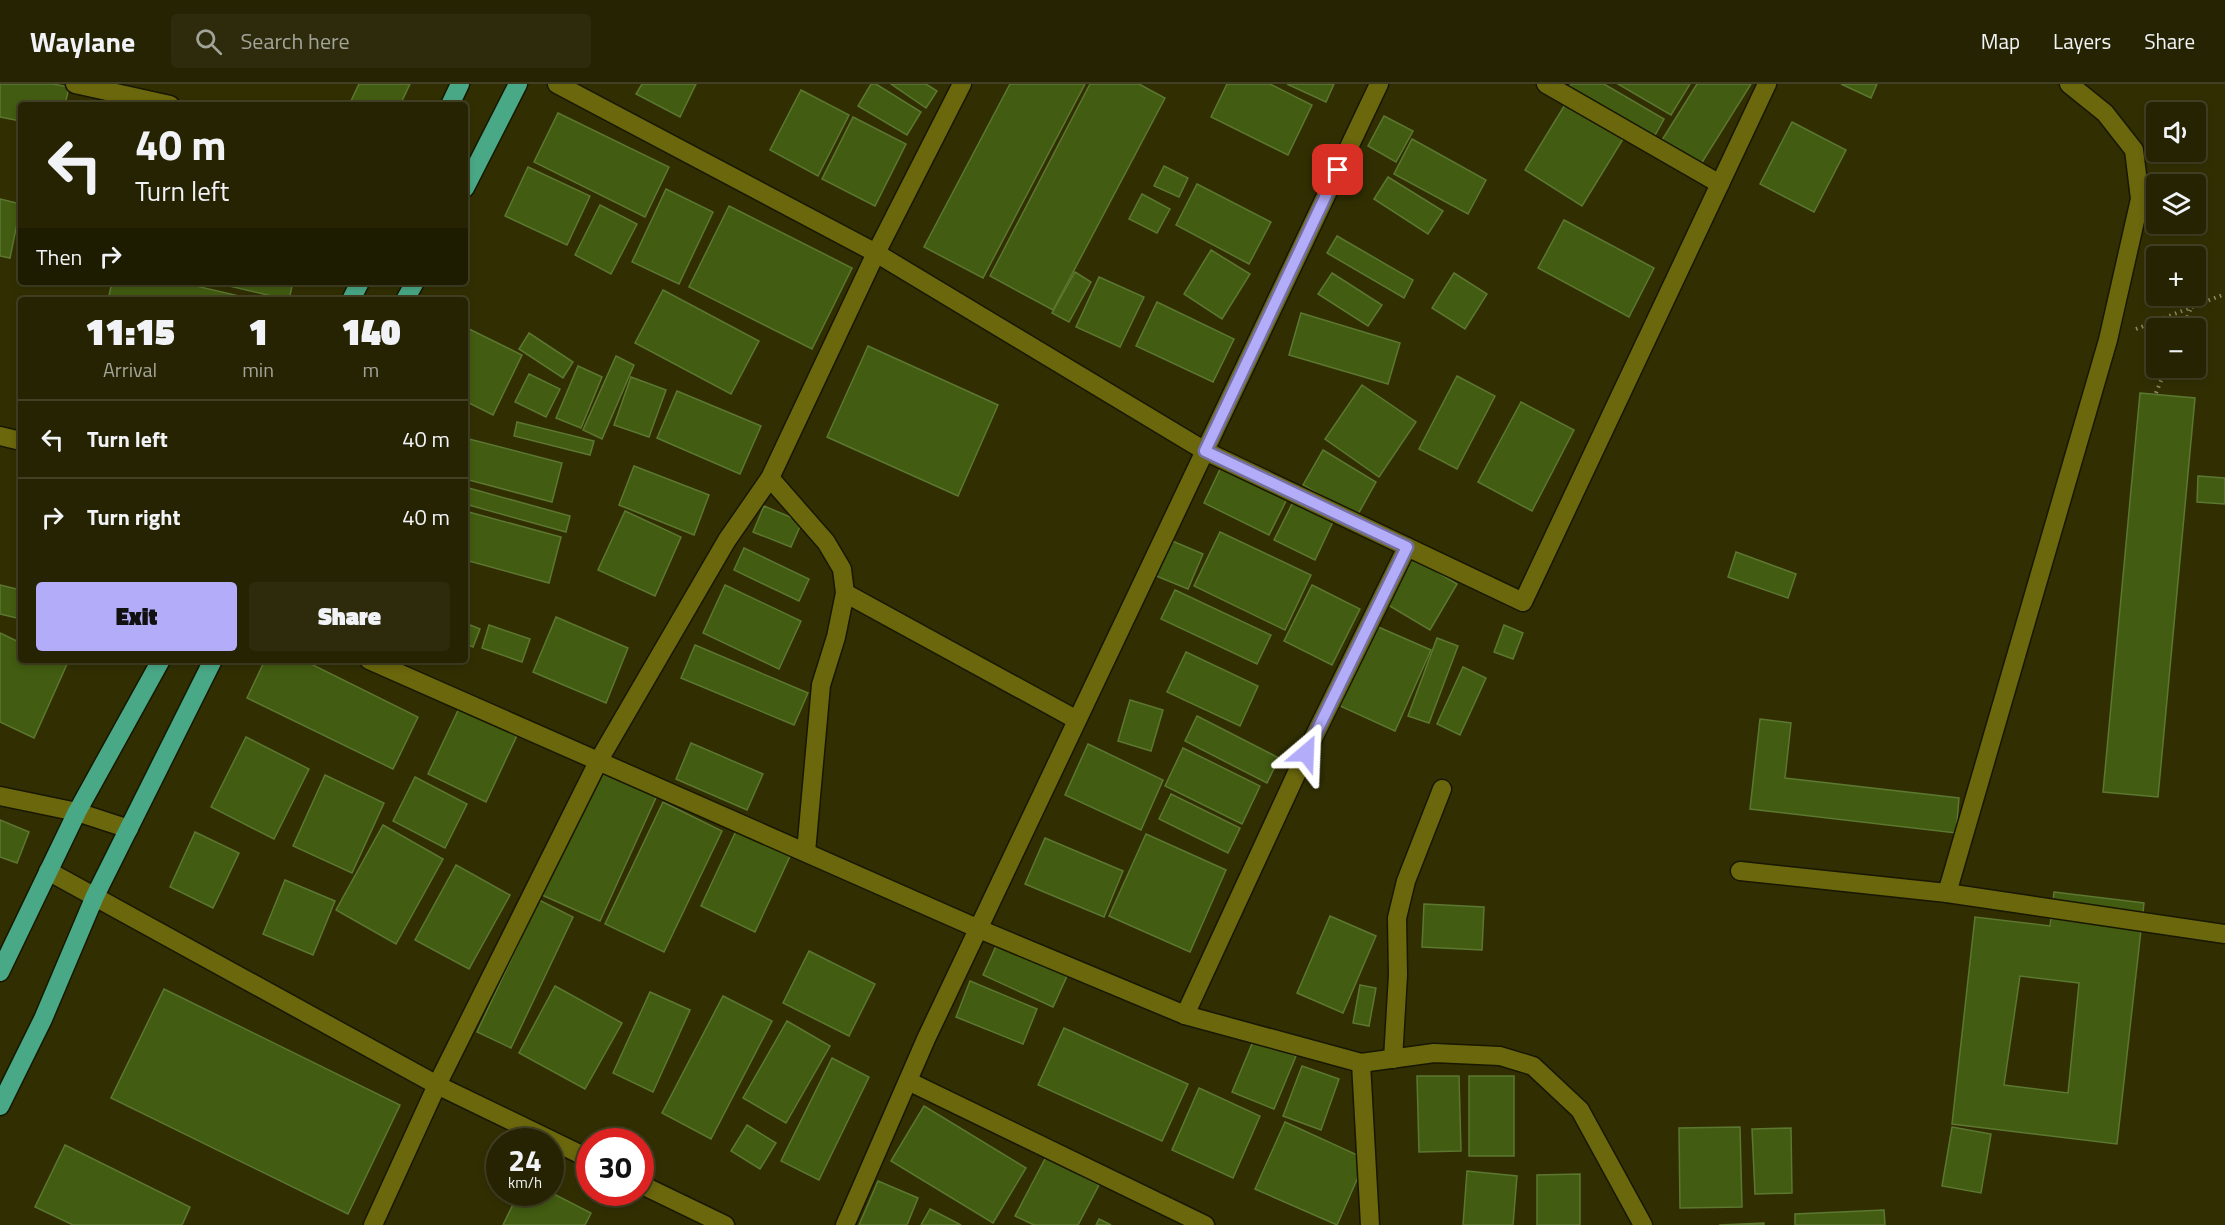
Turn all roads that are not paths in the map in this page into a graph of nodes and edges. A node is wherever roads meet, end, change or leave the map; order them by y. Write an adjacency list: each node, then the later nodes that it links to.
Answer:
1 (75, 84): 10 (street)
2 (460, 84): 11 (highway)
3 (518, 84): 12 (highway)
4 (557, 84): 14 (street)
5 (962, 84): 14 (street)
6 (1379, 84): 17 (street)
7 (1546, 84): 13 (street)
8 (1767, 84): 13 (street)
9 (2069, 84): 33 (street)
10 (156, 102)
11 (451, 102)
12 (468, 182)
13 (1720, 184): 19 (street)
14 (876, 253): 17 (street); 18 (street)
15 (0, 436): 16 (street)
16 (18, 440)
17 (1205, 451): 19 (street); 24 (street)
18 (770, 478): 20 (street); 25 (street)
19 (1407, 547): 38 (street)
20 (845, 593): 24 (street); 30 (street)
21 (159, 663): 28 (highway)
22 (212, 663): 29 (highway)
23 (376, 663): 25 (street)
24 (1077, 720): 35 (street)
25 (599, 760): 30 (street); 42 (street)
26 (1442, 789): 39 (street)
27 (0, 796): 28 (street)
28 (77, 812): 29 (street); 31 (highway)
29 (129, 829): 34 (highway)
30 (806, 852): 35 (street)
31 (48, 871): 34 (street); 37 (highway)
32 (1740, 871): 33 (street)
33 (1947, 893): 36 (street)
34 (95, 896): 42 (street); 43 (highway)
35 (979, 929): 38 (street); 41 (street)
36 (2225, 934)
37 (0, 972)
38 (1185, 1015): 40 (street)
39 (1393, 1059): 40 (street); 51 (street)
40 (1361, 1063): 50 (street)
41 (908, 1081): 48 (street); 49 (street)
42 (437, 1085): 44 (street); 46 (street)
43 (0, 1106)
44 (576, 1152)
45 (654, 1191): 47 (street)
46 (373, 1225)
47 (725, 1225)
48 (845, 1225)
49 (1205, 1225)
50 (1370, 1225)
51 (1643, 1225)

